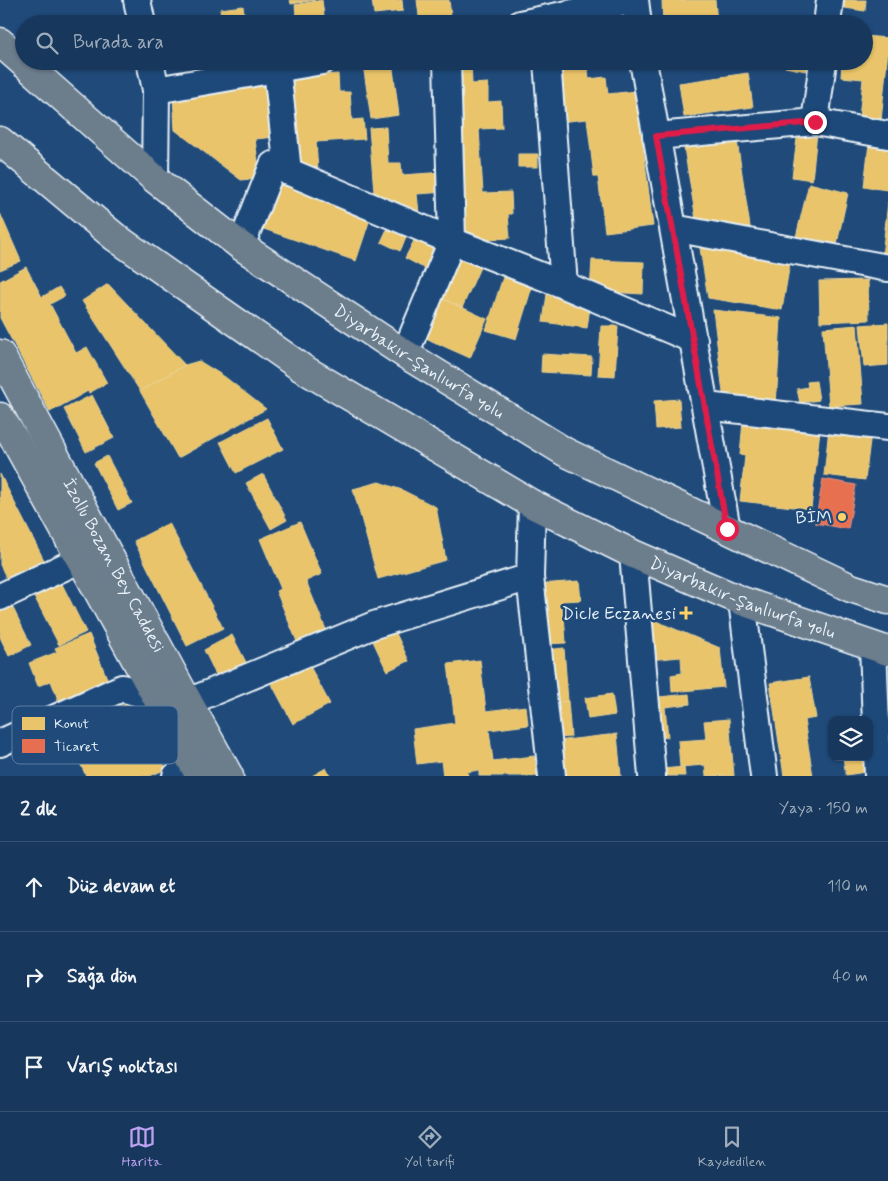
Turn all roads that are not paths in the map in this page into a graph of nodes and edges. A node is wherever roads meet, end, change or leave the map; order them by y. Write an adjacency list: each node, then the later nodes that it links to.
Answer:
1 (137, 0): 4 (street)
2 (634, 0): 5 (street); 6 (street)
3 (830, 0): 7 (street)
4 (140, 15)
5 (567, 15)
6 (636, 15)
7 (828, 15)
8 (0, 42): 9 (main road, Diyarbakır-Şanlıurfa yolu)
9 (15, 55)
10 (32, 70): 24 (main road, Diyarbakır-Şanlıurfa yolu)
11 (152, 70): 18 (street)
12 (271, 70): 18 (street)
13 (277, 70): 23 (street)
14 (447, 70): 26 (street)
15 (548, 70): 29 (street)
16 (645, 70): 21 (street)
17 (821, 70): 19 (street)
18 (156, 90): 24 (street)
19 (815, 122): 20 (street); 21 (street)
20 (888, 135)
21 (656, 136): 25 (street)
22 (0, 141): 37 (main road, Diyarbakır-Şanlıurfa yolu)
23 (288, 172): 26 (street); 27 (street)
24 (155, 179): 27 (main road, Diyarbakır-Şanlıurfa yolu)
25 (673, 228): 28 (street); 30 (street)
26 (452, 240): 29 (street); 32 (street)
27 (241, 246): 32 (main road, Diyarbakır-Şanlıurfa yolu)
28 (888, 268)
29 (564, 285): 30 (street)
30 (694, 340): 33 (street)
31 (0, 354): 47 (main road, İzollu Bozan Bey Caddesi)
32 (405, 354): 38 (main road, Diyarbakır-Şanlıurfa yolu)
33 (706, 406): 35 (street); 38 (street)
34 (0, 417): 36 (main road, İzollu Bozan Bey Caddesi)
35 (888, 427)
36 (8, 445): 40 (main road, İzollu Bozan Bey Caddesi)
37 (532, 504): 39 (main road, Diyarbakır-Şanlıurfa yolu); 41 (street)
38 (727, 529): 43 (main road, Diyarbakır-Şanlıurfa yolu)
39 (633, 554): 44 (main road, Diyarbakır-Şanlıurfa yolu); 56 (street)
40 (81, 559): 42 (street); 46 (main road, İzollu Bozan Bey Caddesi)
41 (530, 577): 47 (street); 55 (street)
42 (0, 597)
43 (888, 600)
44 (742, 601): 45 (main road, Diyarbakır-Şanlıurfa yolu); 57 (street)
45 (881, 649): 58 (street)
46 (158, 699): 47 (street); 48 (street); 49 (main road, İzollu Bozan Bey Caddesi)
47 (188, 702): 54 (main road, İzollu Bozan Bey Caddesi)
48 (82, 706)
49 (161, 706)
50 (12, 738): 51 (street)
51 (0, 743)
52 (178, 745): 53 (main road, İzollu Bozan Bey Caddesi)
53 (190, 773)
54 (230, 776)
55 (552, 776)
56 (652, 776)
57 (764, 776)
58 (878, 776)

